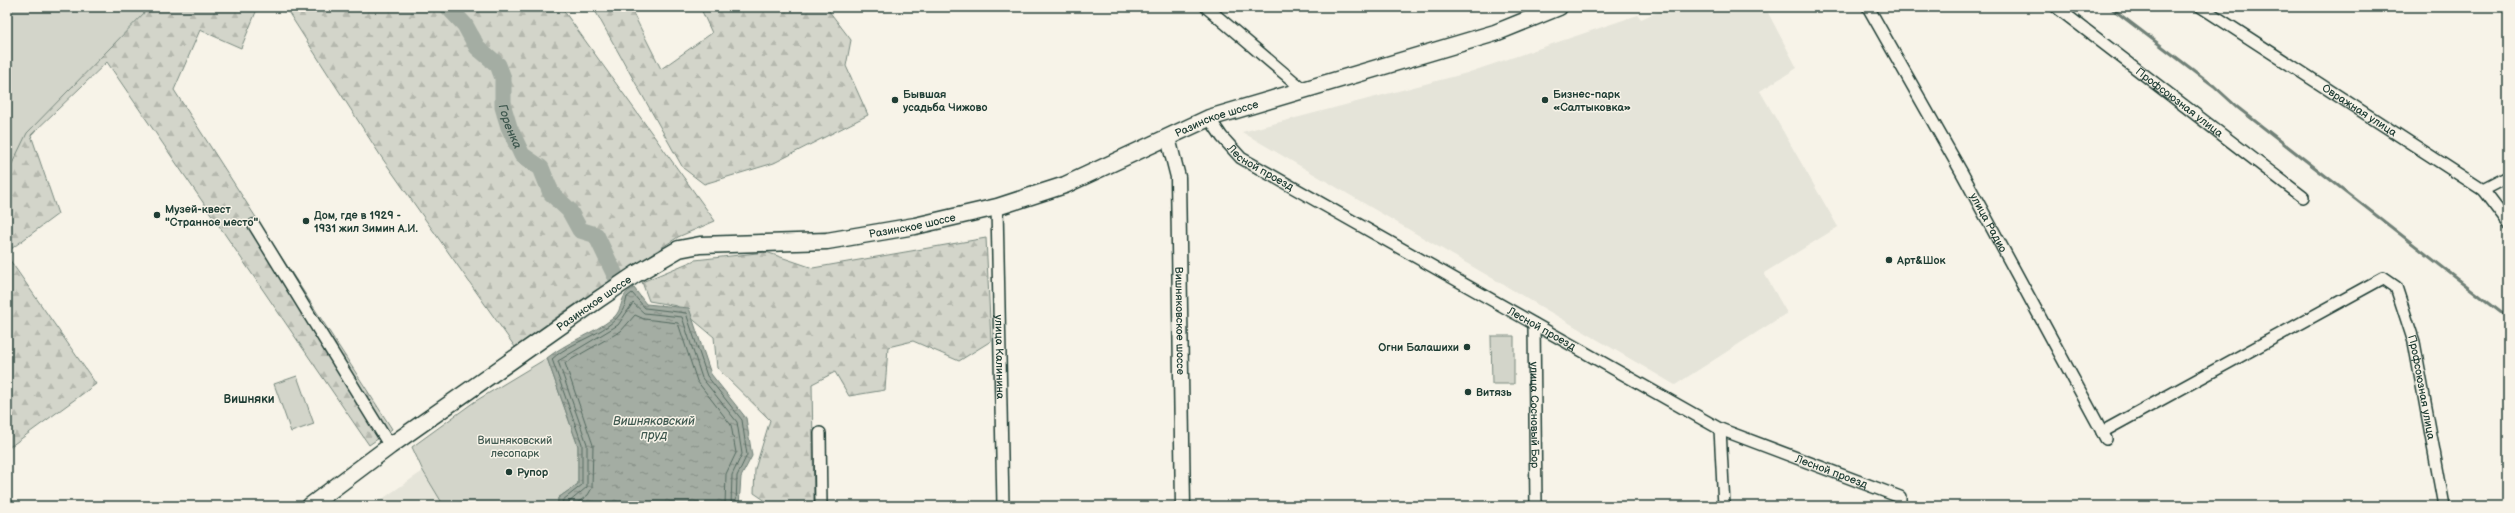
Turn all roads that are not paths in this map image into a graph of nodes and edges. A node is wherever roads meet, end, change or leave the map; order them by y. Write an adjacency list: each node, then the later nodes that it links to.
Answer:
1 (1206, 7): 6 (street)
2 (1559, 7): 6 (main road, Разинское шоссе)
3 (1868, 7): 15 (street, улица Радио)
4 (2056, 7): 11 (street, Профсоюзная улица)
5 (2201, 7): 10 (street, Овражная улица)
6 (1305, 91): 7 (main road, Разинское шоссе)
7 (1210, 118): 8 (main road, Разинское шоссе); 16 (street, Лесной проезд)
8 (1168, 138): 12 (main road, Разинское шоссе); 24 (street, Вишняковское шоссе)
9 (2508, 177): 10 (street)
10 (2483, 190): 13 (street, Овражная улица)
11 (2303, 197)
12 (998, 207): 19 (main road, Разинское шоссе); 23 (street, улица Калинина)
13 (2508, 223)
14 (254, 225): 19 (street)
15 (2383, 278): 27 (street, Профсоюзная улица)
16 (1534, 324): 17 (street, Лесной проезд); 25 (street, улица Сосновый Бор)
17 (1720, 429): 20 (street, Лесной проезд); 26 (street)
18 (820, 433): 22 (street)
19 (390, 446): 21 (main road, Разинское шоссе)
20 (1900, 502)
21 (310, 506)
22 (821, 506)
23 (1003, 506)
24 (1183, 506)
25 (1536, 506)
26 (1724, 506)
27 (2444, 506)

